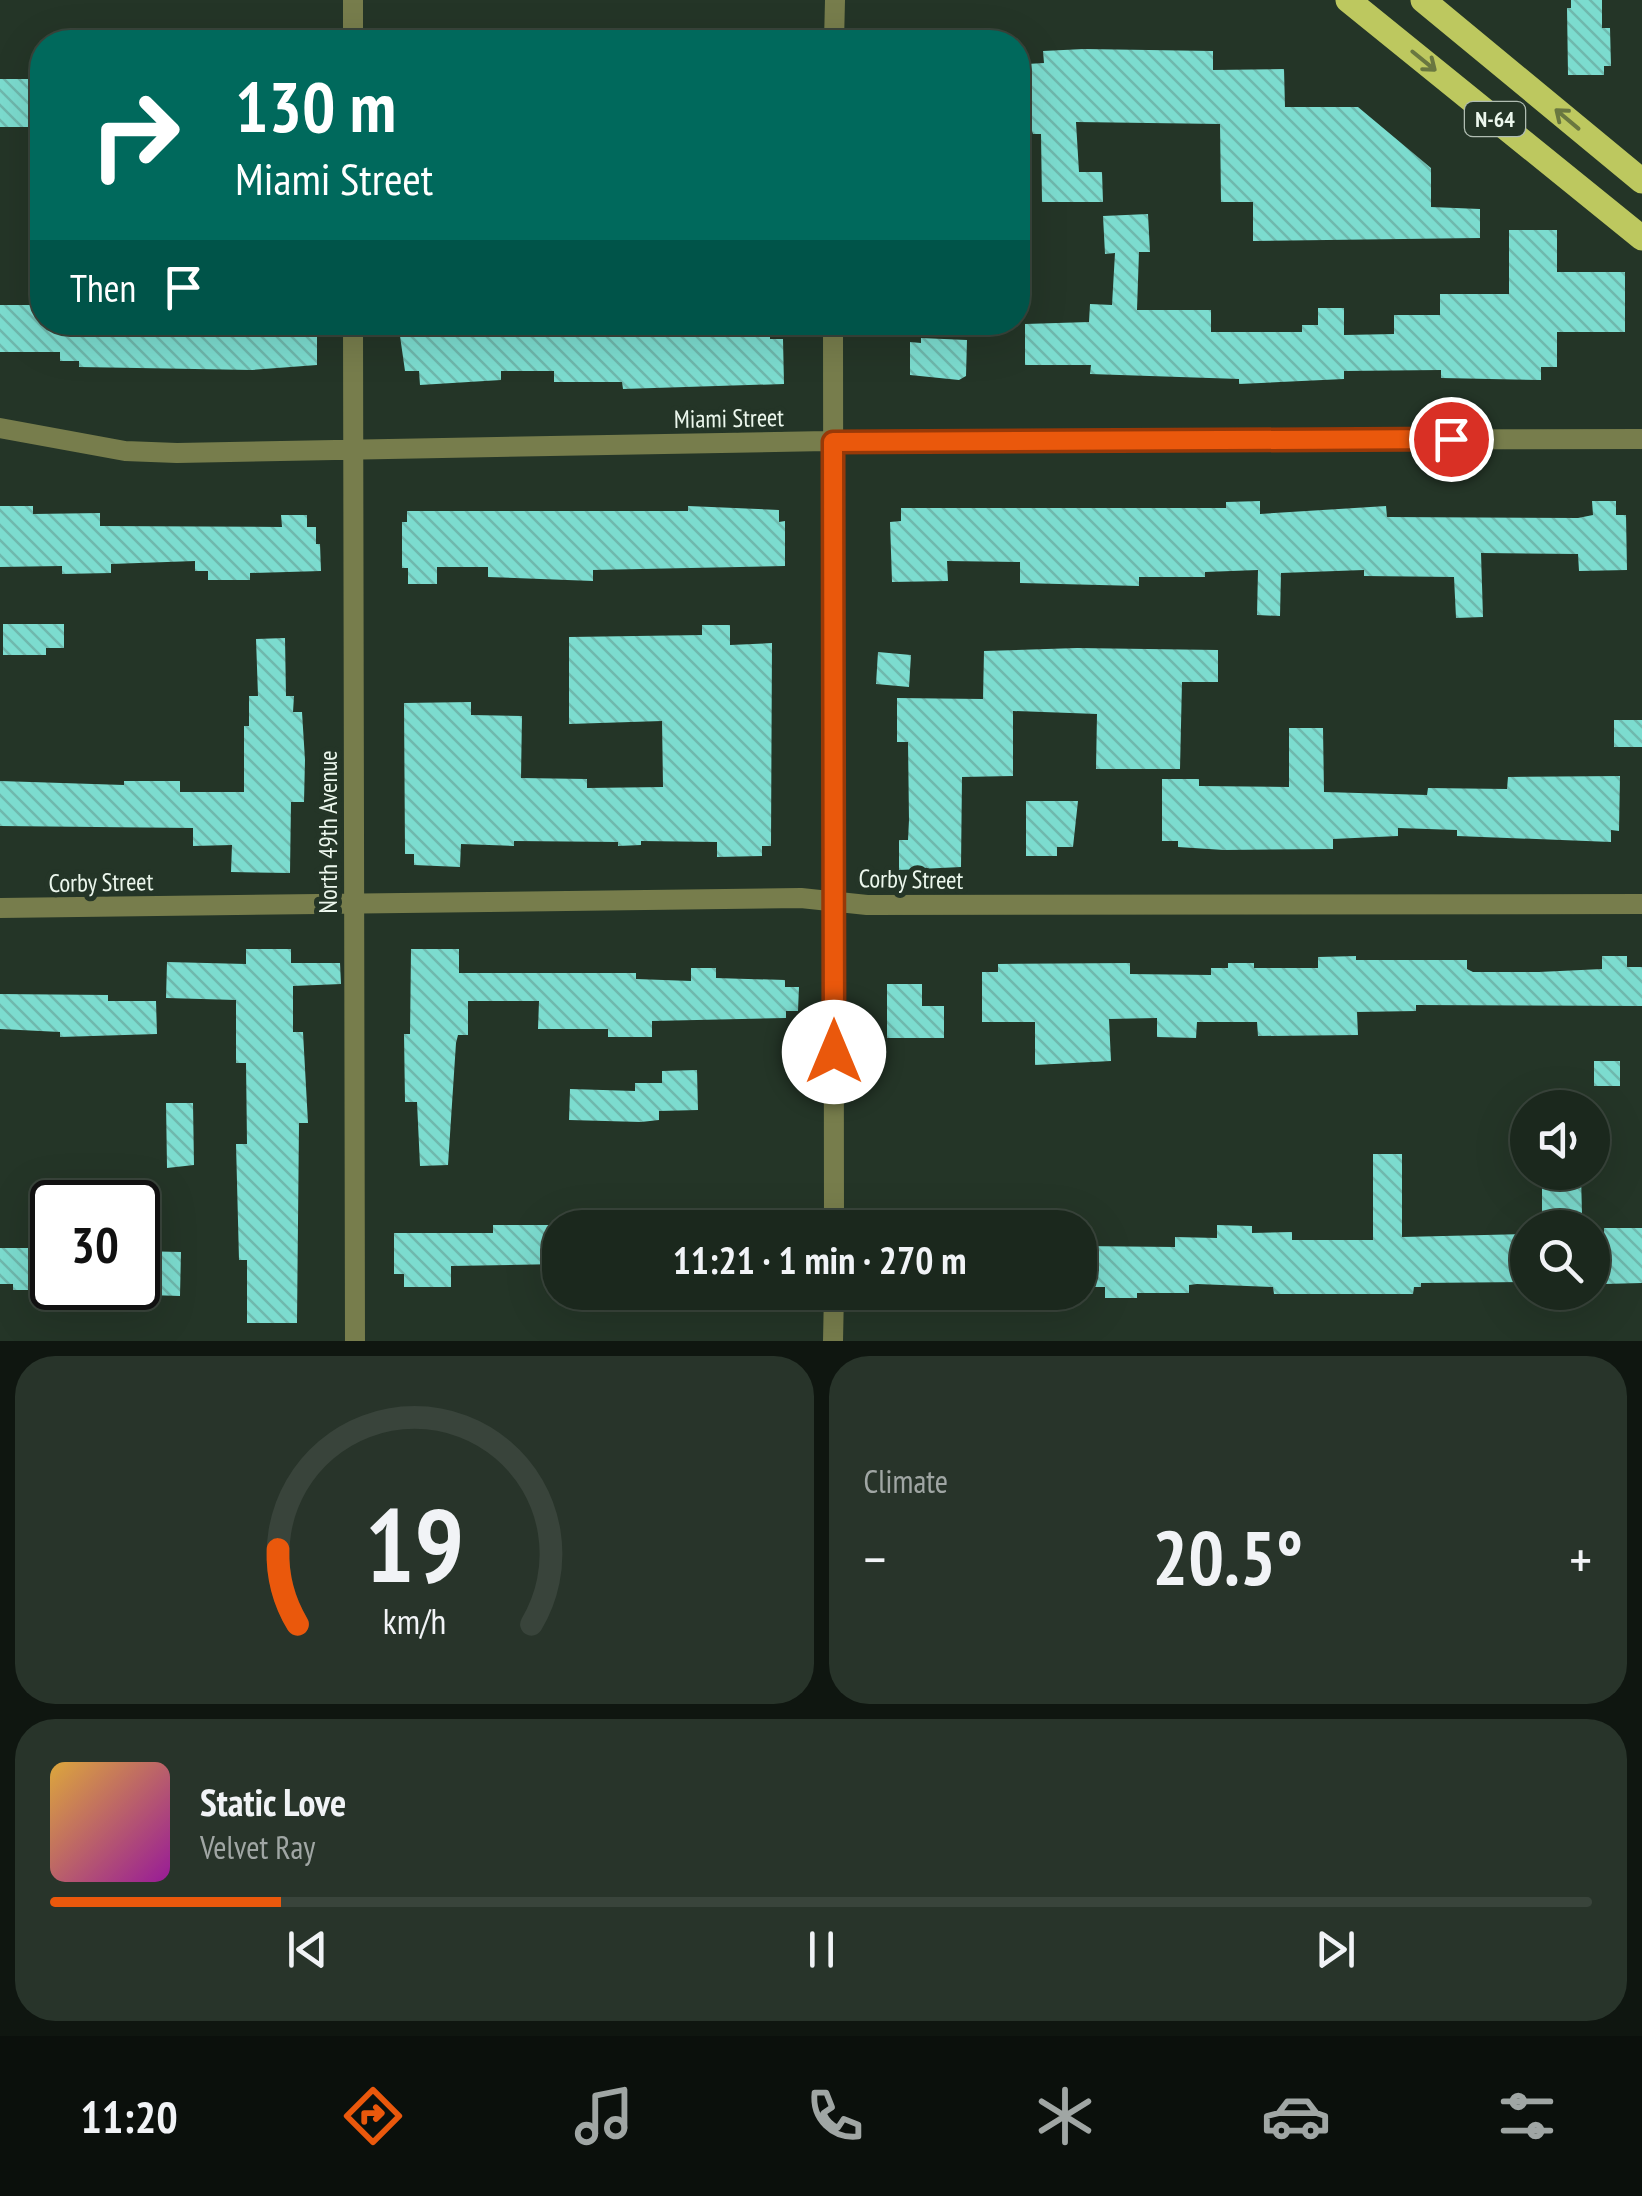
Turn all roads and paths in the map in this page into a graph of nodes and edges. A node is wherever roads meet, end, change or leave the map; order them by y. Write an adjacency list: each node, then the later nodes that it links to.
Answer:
1 (353, 0): 5 (street)
2 (834, 0): 6 (street)
3 (1348, 0): 8 (main road, N-64, one-way to 8)
4 (1424, 0): 7 (main road, N-64, one-way to 4)
5 (353, 30)
6 (834, 30)
7 (1642, 181)
8 (1642, 238)
9 (353, 335): 14 (street, North 49th Avenue)
10 (834, 335): 13 (street)
11 (0, 428): 14 (street, Miami Street)
12 (1642, 438): 13 (street, Miami Street)
13 (833, 442): 14 (street, Miami Street); 15 (street)
14 (354, 450): 16 (street, North 49th Avenue)
15 (833, 902): 16 (street, Corby Street); 17 (street, Corby Street); 19 (street)
16 (353, 904): 18 (street, Corby Street); 21 (street, North 49th Avenue)
17 (1642, 904)
18 (0, 908)
19 (834, 1210)
20 (833, 1310): 22 (street)
21 (355, 1341)
22 (832, 1341)

